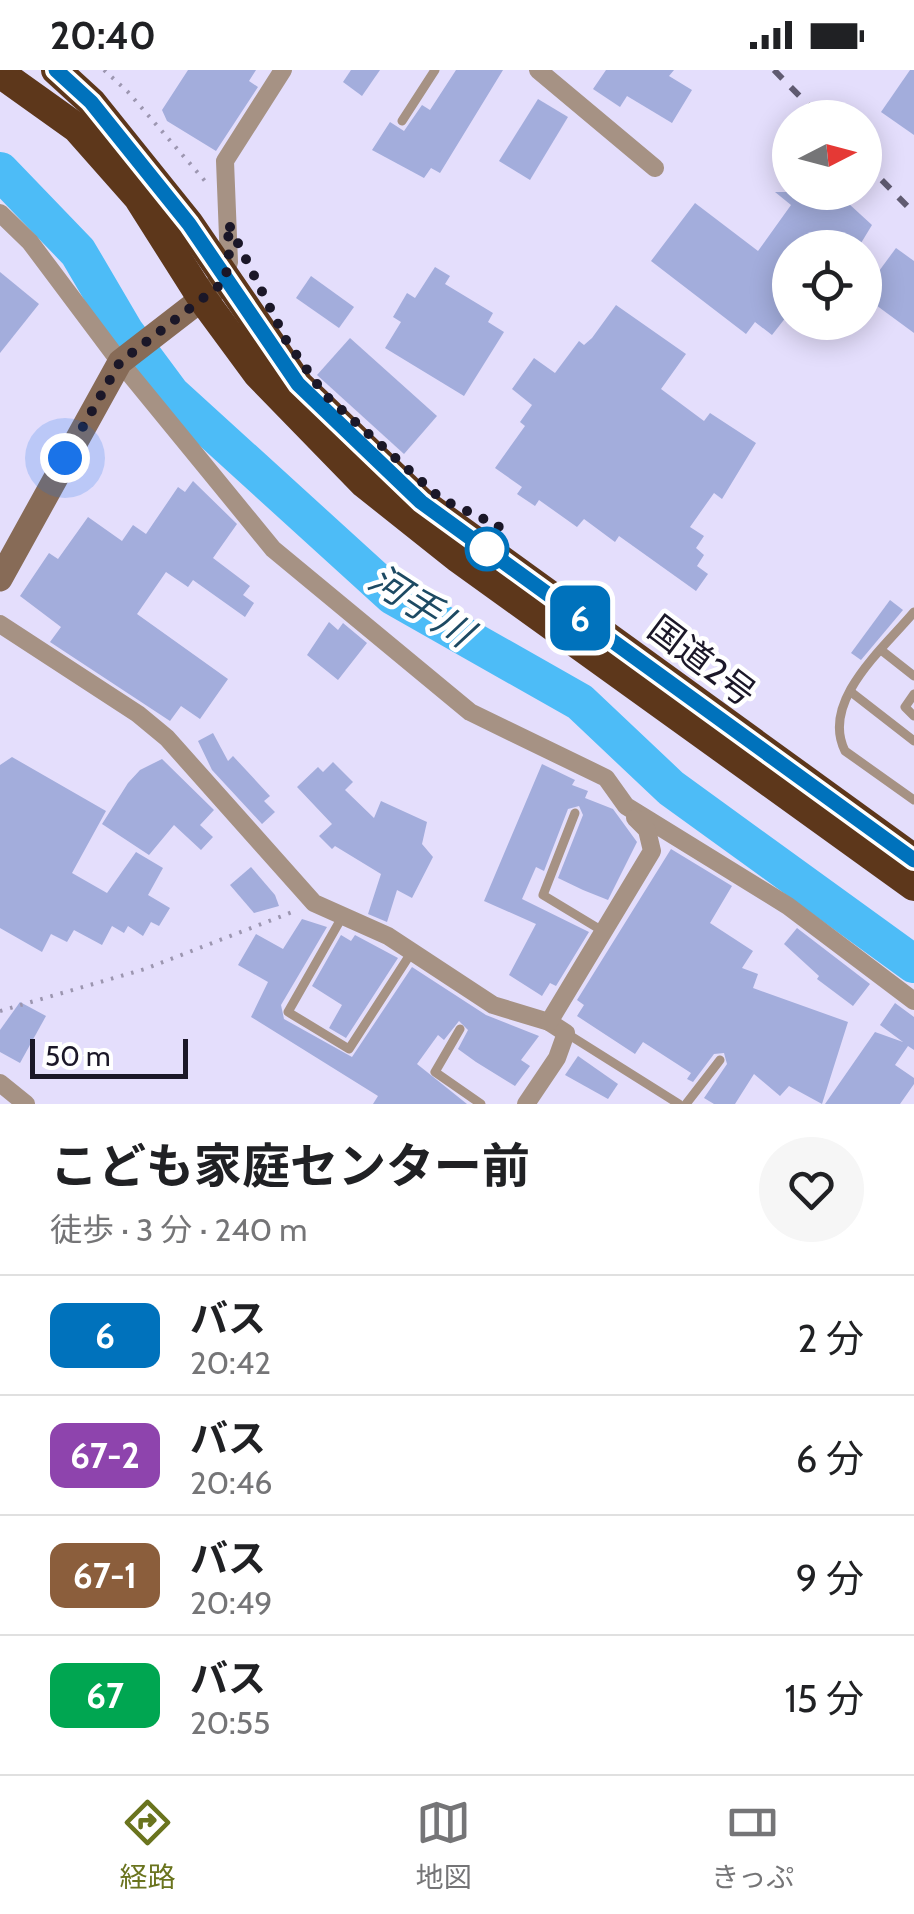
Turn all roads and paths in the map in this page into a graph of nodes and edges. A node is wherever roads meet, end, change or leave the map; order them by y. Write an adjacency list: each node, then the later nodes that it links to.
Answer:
1 (56, 70): 11 (highway, 国道2号)
2 (104, 70): 9 (path)
3 (284, 70): 11 (street)
4 (435, 70): 7 (lane)
5 (538, 70): 8 (street)
6 (0, 73): 11 (highway, 国道2号)
7 (402, 121)
8 (655, 168)
9 (206, 183)
10 (0, 213): 12 (street)
11 (213, 290): 12 (main road); 25 (highway, 国道2号); 26 (highway, 国道2号)
12 (120, 362): 13 (main road); 22 (street)
13 (0, 579)
14 (914, 612): 16 (lane)
15 (0, 624): 27 (street)
16 (882, 650): 17 (lane); 18 (lane)
17 (914, 676)
18 (851, 692): 21 (lane); 23 (lane)
19 (914, 694): 20 (lane)
20 (914, 716)
21 (914, 741)
22 (606, 778): 29 (street); 31 (street)
23 (914, 800)
24 (575, 813): 29 (lane)
25 (914, 860)
26 (914, 886)
27 (314, 904): 28 (street); 32 (path)
28 (341, 919): 30 (street); 30 (lane)
29 (601, 930): 33 (street)
30 (412, 950): 33 (street)
31 (914, 1001)
32 (0, 1011)
33 (549, 1022): 35 (street)
34 (460, 1029): 39 (lane)
35 (566, 1033): 40 (street); 41 (lane)
36 (720, 1060): 41 (lane)
37 (0, 1083): 38 (street)
38 (26, 1104)
39 (481, 1104)
40 (526, 1104)
41 (682, 1104)

